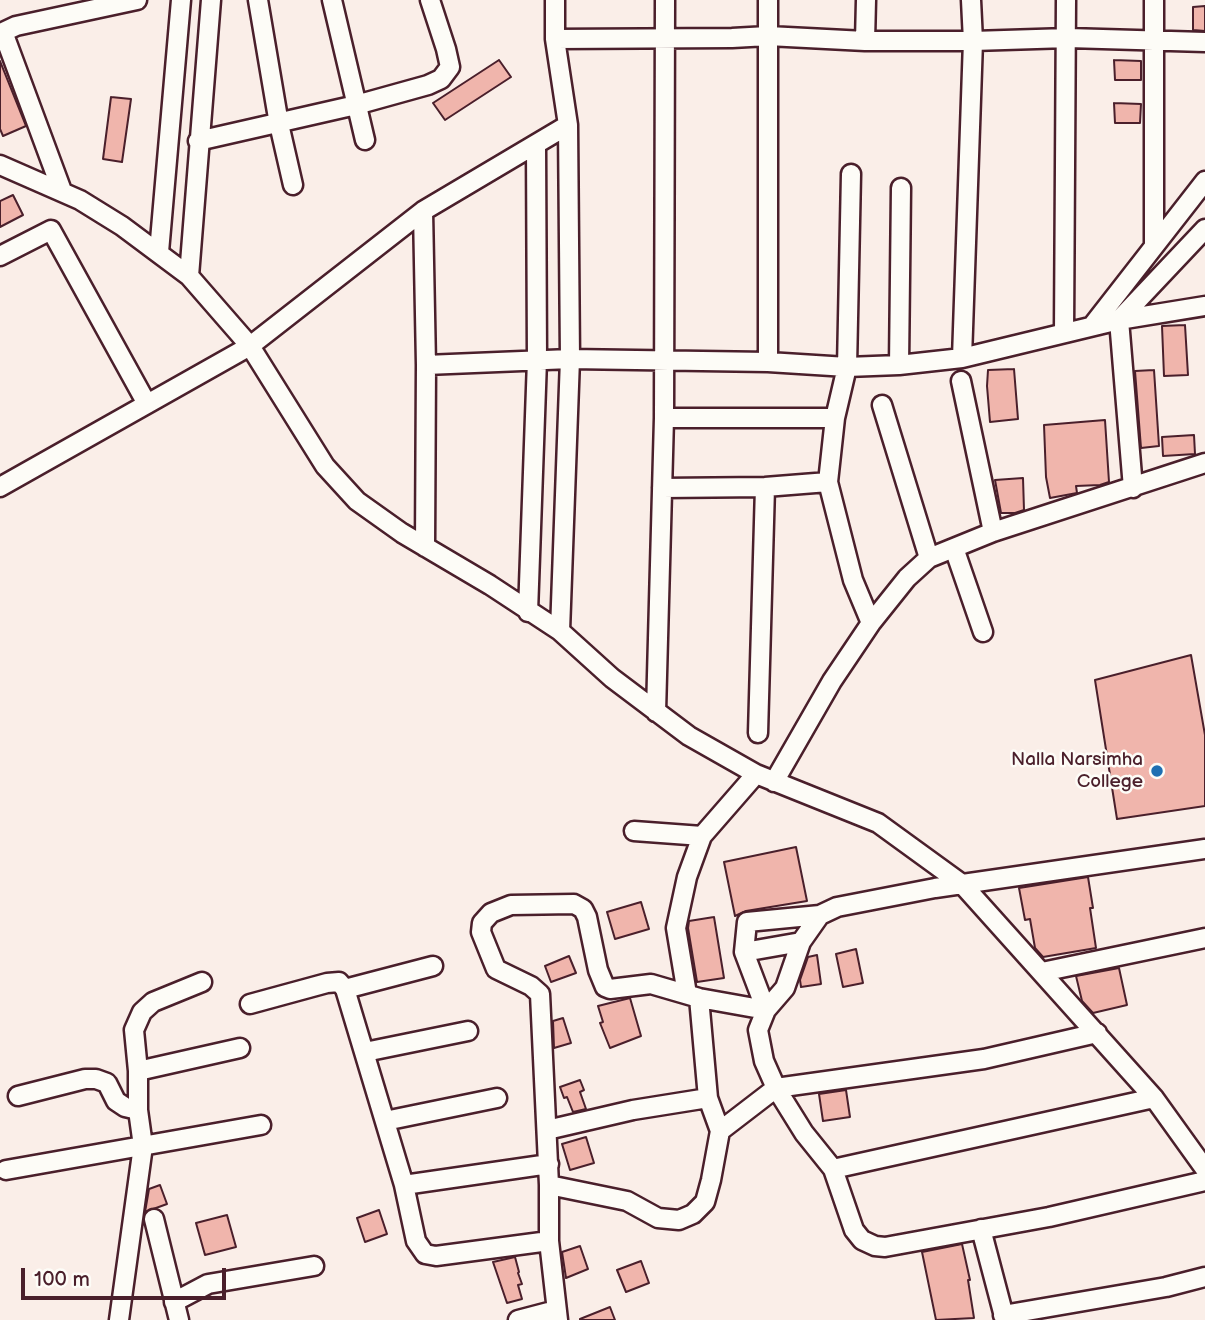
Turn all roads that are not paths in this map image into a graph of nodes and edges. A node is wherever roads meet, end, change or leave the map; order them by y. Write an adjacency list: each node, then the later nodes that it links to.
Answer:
1 (137, 0): 14 (street)
2 (181, 0): 38 (street)
3 (211, 0): 27 (street)
4 (258, 0): 24 (street)
5 (332, 0): 23 (street)
6 (430, 0): 23 (street)
7 (555, 0): 17 (street)
8 (665, 0): 18 (street)
9 (768, 0): 15 (street)
10 (866, 0): 19 (street)
11 (971, 0): 20 (street)
12 (1066, 0): 16 (street)
13 (1154, 0): 21 (street)
14 (1, 30): 34 (street)
15 (768, 36): 18 (street); 19 (street); 50 (street)
16 (1068, 38): 20 (street); 21 (street); 44 (street)
17 (555, 39): 18 (street); 25 (street)
18 (665, 39): 49 (street)
19 (865, 41): 20 (street)
20 (973, 41): 46 (street)
21 (1154, 42): 22 (street); 37 (street)
22 (1205, 42)
23 (356, 105): 24 (street); 26 (street)
24 (279, 124): 27 (street); 32 (street)
25 (568, 125): 28 (street); 47 (street)
26 (365, 140)
27 (198, 141): 40 (street)
28 (536, 145): 35 (street); 48 (street)
29 (0, 165): 34 (street)
30 (851, 174): 53 (street)
31 (1205, 181): 37 (street)
32 (293, 185)
33 (901, 188): 52 (street)
34 (62, 191): 38 (street)
35 (423, 211): 45 (street); 51 (street)
36 (1205, 229): 42 (street)
37 (1154, 245): 43 (street)
38 (159, 252): 40 (street)
39 (0, 256): 55 (street)
40 (189, 276): 45 (street)
41 (1205, 306): 42 (street)
42 (1119, 320): 43 (street); 64 (street)
43 (1092, 326): 44 (street)
44 (1064, 333): 46 (street)
45 (250, 346): 55 (street); 66 (street)
46 (962, 358): 52 (street)
47 (570, 359): 48 (street); 49 (street); 71 (street)
48 (537, 360): 51 (street); 69 (street)
49 (664, 360): 50 (street); 57 (street)
50 (768, 362): 53 (street)
51 (426, 365): 66 (street)
52 (899, 365): 53 (street)
53 (847, 368): 58 (street)
54 (961, 381): 65 (street)
55 (147, 404): 61 (street)
56 (882, 405): 68 (street)
57 (664, 418): 58 (street); 63 (street)
58 (835, 418): 60 (street)
59 (1205, 463): 64 (street)
60 (828, 482): 62 (street); 70 (street)
61 (0, 487)
62 (765, 487): 63 (street); 74 (street)
63 (662, 488): 73 (street)
64 (1133, 488): 65 (street)
65 (993, 532): 67 (street)
66 (425, 547): 69 (street)
67 (954, 548): 68 (street); 72 (street)
68 (929, 558): 70 (street)
69 (528, 612): 71 (street)
70 (872, 623): 76 (street)
71 (560, 631): 73 (street)
72 (983, 632)
73 (656, 712): 75 (street)
74 (758, 733)
75 (756, 774): 76 (street); 78 (street)
76 (774, 782): 80 (street)
77 (634, 831): 78 (street)
78 (702, 836): 89 (street)
79 (1205, 849): 80 (street)
80 (962, 884): 81 (street); 86 (street)
81 (820, 915): 83 (street); 84 (street)
82 (1205, 938): 86 (street)
83 (801, 942): 84 (street); 91 (street)
84 (744, 952): 91 (street)
85 (433, 966): 88 (street)
86 (1042, 972): 93 (street)
87 (202, 982): 96 (street)
88 (345, 989): 90 (street); 95 (street)
89 (693, 996): 91 (street); 100 (street); 105 (street)
90 (250, 1004)
91 (766, 1010): 97 (street)
92 (468, 1031): 95 (street)
93 (1097, 1032): 97 (street); 101 (street)
94 (240, 1048): 96 (street)
95 (365, 1052): 103 (street)
96 (138, 1071): 102 (street)
97 (776, 1088): 106 (street); 109 (street)
98 (18, 1096): 102 (street)
99 (497, 1098): 103 (street)
100 (708, 1098): 105 (street); 106 (street)
101 (1154, 1098): 109 (street); 110 (street)
102 (138, 1110): 107 (street)
103 (385, 1121): 113 (street)
104 (261, 1125): 107 (street)
105 (547, 1130): 108 (street)
106 (720, 1132): 114 (street)
107 (143, 1146): 111 (street); 123 (street)
108 (549, 1164): 113 (street); 114 (street)
109 (833, 1169): 116 (street)
110 (1205, 1169)
111 (6, 1170)
112 (1205, 1181): 116 (street)
113 (404, 1185): 117 (street)
114 (550, 1185): 117 (street)
115 (154, 1219): 120 (street)
116 (981, 1229): 122 (street)
117 (549, 1241): 121 (street)
118 (314, 1266): 120 (street)
119 (1205, 1277): 122 (street)
120 (174, 1302): 124 (street)
121 (557, 1315): 125 (street)
122 (1004, 1317)
123 (119, 1320)
124 (179, 1320)
125 (518, 1320)

